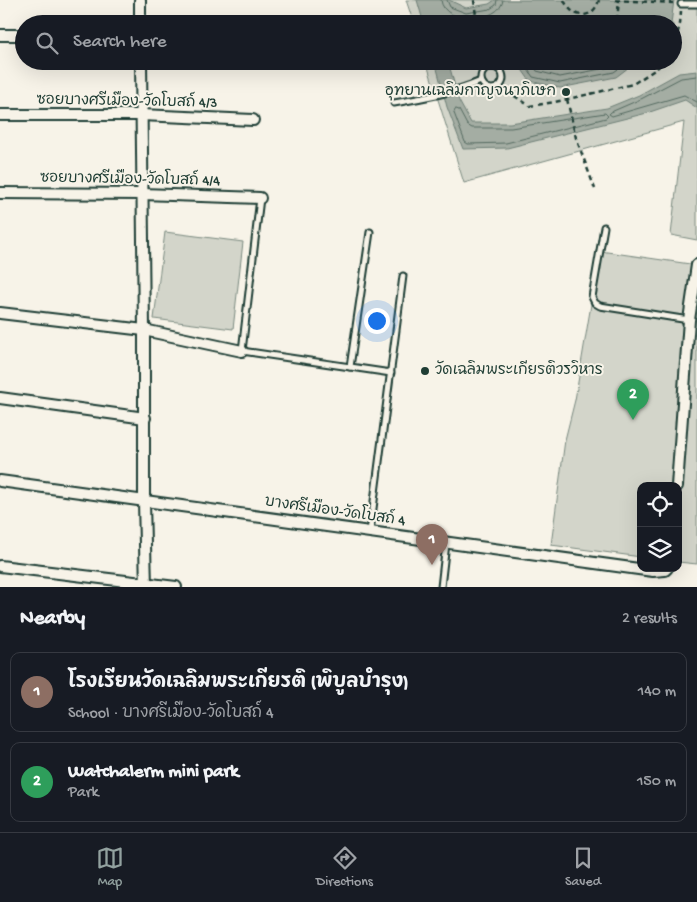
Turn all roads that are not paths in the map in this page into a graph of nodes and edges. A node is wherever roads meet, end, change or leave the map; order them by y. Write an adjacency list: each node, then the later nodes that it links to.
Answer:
1 (140, 0): 4 (street)
2 (681, 4): 3 (lane)
3 (697, 4)
4 (140, 15)
5 (0, 35): 6 (street)
6 (15, 35)
7 (141, 70): 13 (street)
8 (484, 70): 10 (lane)
9 (499, 70): 10 (lane)
10 (481, 81): 11 (lane)
11 (394, 102)
12 (0, 115): 13 (street, ซอยบางศรีเมือง-วัดโบสถ์ 4/3)
13 (141, 115): 14 (street, ซอยบางศรีเมือง-วัดโบสถ์ 4/3); 16 (street)
14 (253, 120)
15 (0, 193): 16 (street, ซอยบางศรีเมือง-วัดโบสถ์ 4/4)
16 (142, 194): 17 (street, ซอยบางศรีเมือง-วัดโบสถ์ 4/4); 24 (street)
17 (260, 198): 25 (lane)
18 (604, 226): 23 (lane)
19 (370, 232): 26 (lane)
20 (697, 265): 23 (street)
21 (403, 276): 27 (lane)
22 (0, 313): 24 (street)
23 (689, 320): 31 (street)
24 (144, 330): 25 (street); 29 (street)
25 (242, 351): 26 (lane)
26 (350, 367): 27 (lane)
27 (391, 373): 33 (lane)
28 (0, 398): 29 (street)
29 (145, 418): 32 (street)
30 (0, 481): 32 (street, บางศรีเมือง-วัดโบสถ์ 4)
31 (677, 482)
32 (144, 501): 33 (street, บางศรีเมือง-วัดโบสถ์ 4); 37 (street)
33 (370, 532): 34 (street, บางศรีเมือง-วัดโบสถ์ 4)
34 (446, 543): 36 (street, บางศรีเมือง-วัดโบสถ์ 4); 39 (lane)
35 (0, 566): 37 (street)
36 (637, 569)
37 (146, 585): 38 (street)
38 (176, 587)
39 (441, 587)

